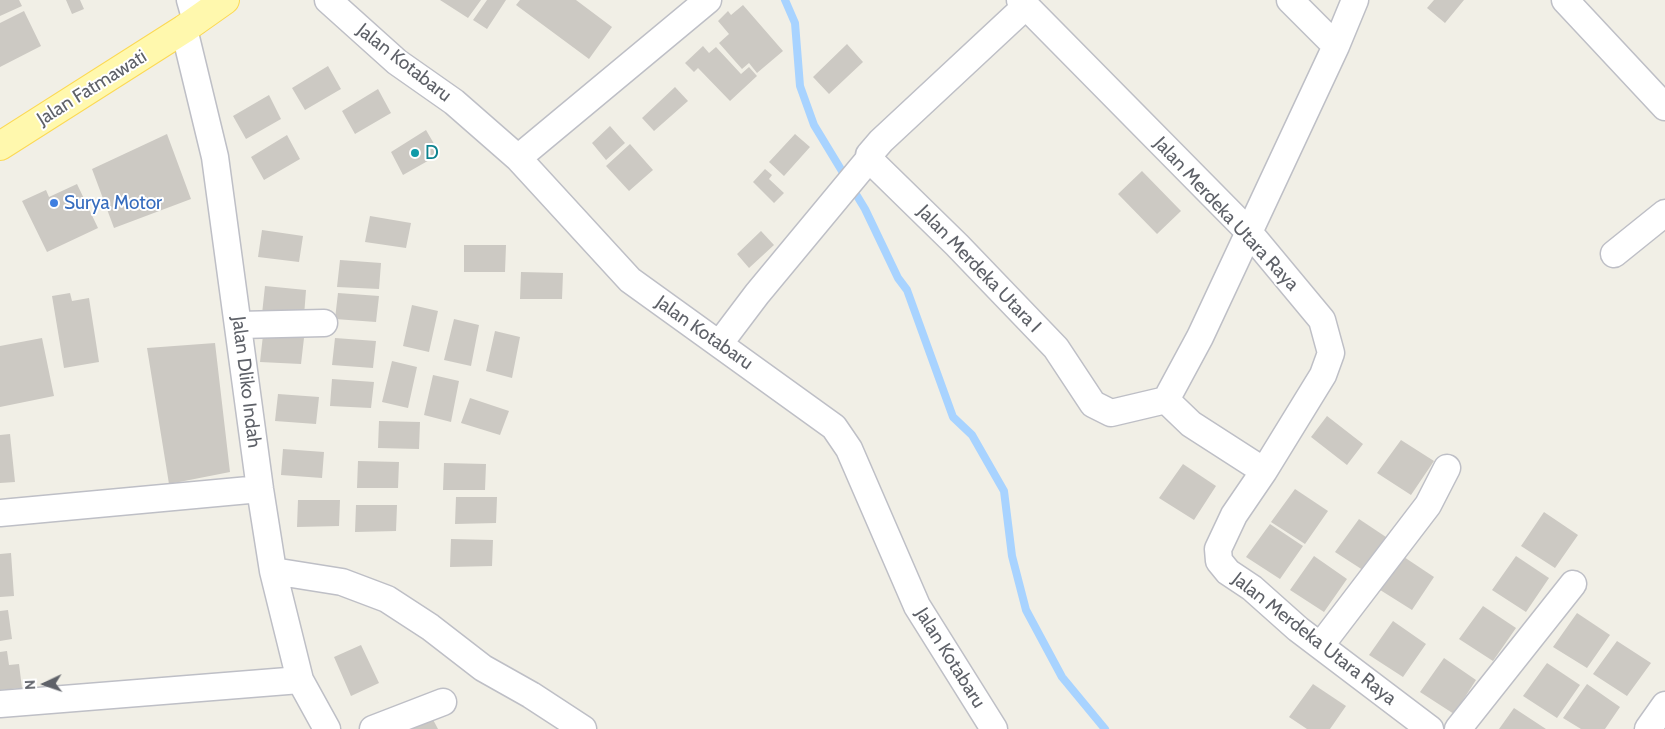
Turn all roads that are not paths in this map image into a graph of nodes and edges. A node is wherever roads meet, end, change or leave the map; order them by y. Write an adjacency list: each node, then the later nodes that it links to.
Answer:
1 (225, 0): 8 (main road, Jalan Fatmawati)
2 (328, 0): 12 (street, Jalan Kotabaru)
3 (708, 0): 12 (street)
4 (1290, 0): 9 (street)
5 (1354, 0): 9 (street)
6 (1570, 2): 10 (street)
7 (1023, 3): 13 (street); 15 (street, Jalan Merdeka Utara Raya)
8 (190, 17): 11 (main road, Jalan Fatmawati); 18 (street, Jalan Dliko Indah)
9 (1336, 46): 15 (street)
10 (1665, 107)
11 (0, 146)
12 (518, 158): 19 (street, Jalan Kotabaru)
13 (863, 166): 19 (street); 20 (street, Jalan Merdeka Utara I)
14 (1665, 212): 16 (street)
15 (1248, 231): 20 (street); 22 (street, Jalan Merdeka Utara Raya)
16 (1614, 254)
17 (324, 323): 18 (street)
18 (239, 325): 23 (street, Jalan Dliko Indah)
19 (720, 343): 35 (street, Jalan Kotabaru)
20 (1166, 400): 22 (street)
21 (1447, 468): 27 (street)
22 (1264, 471): 27 (street, Jalan Merdeka Utara Raya)
23 (260, 489): 24 (street); 25 (street, Jalan Dliko Indah)
24 (0, 513)
25 (273, 571): 28 (street, Jalan Dliko Indah); 34 (street)
26 (1573, 584): 37 (street)
27 (1320, 645): 36 (street, Jalan Merdeka Utara Raya)
28 (300, 680): 30 (street); 32 (street, Jalan Dliko Indah)
29 (443, 702): 33 (street)
30 (0, 704)
31 (1665, 705): 38 (street)
32 (327, 729)
33 (373, 729)
34 (583, 729)
35 (994, 729)
36 (1430, 729)
37 (1458, 729)
38 (1648, 729)

